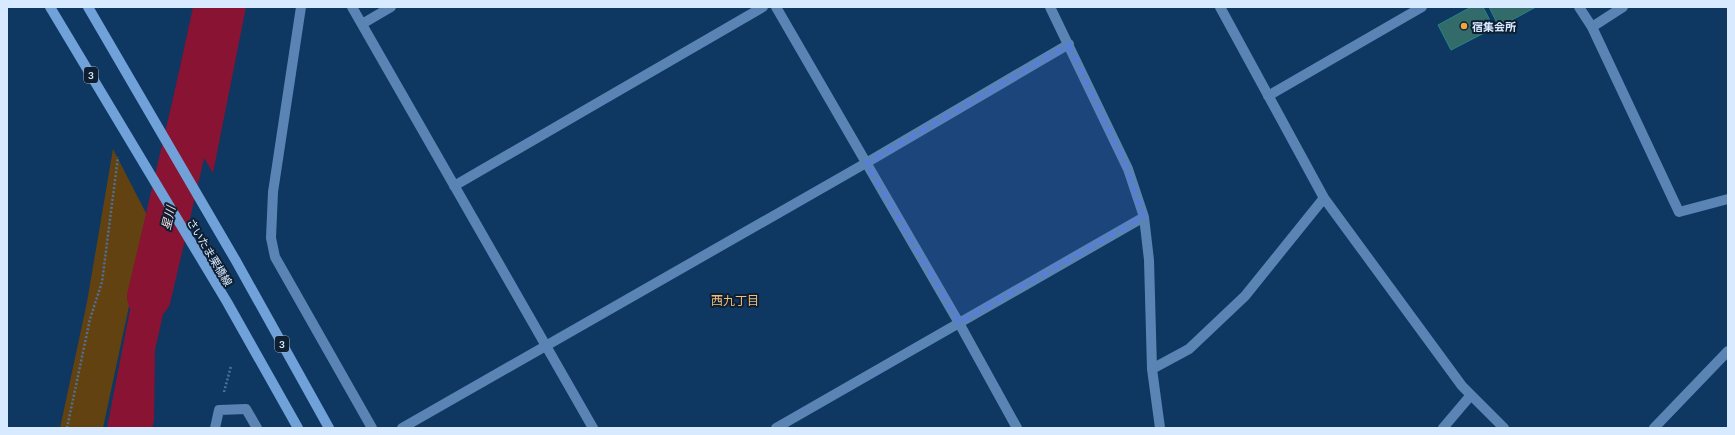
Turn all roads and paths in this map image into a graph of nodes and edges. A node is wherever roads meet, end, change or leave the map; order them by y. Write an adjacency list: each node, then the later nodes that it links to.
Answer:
1 (50, 7): 17 (main road, さいたま栗橋線 / 3)
2 (88, 7): 34 (main road, さいたま栗橋線 / 3)
3 (301, 7): 35 (street)
4 (352, 7): 13 (street)
5 (391, 7): 13 (street)
6 (763, 7): 19 (street)
7 (776, 7): 18 (street)
8 (1050, 7): 15 (street)
9 (1220, 7): 16 (street)
10 (1422, 7): 16 (street)
11 (1578, 7): 14 (street)
12 (1623, 7): 14 (street)
13 (362, 24): 19 (street)
14 (1592, 27): 21 (street)
15 (1069, 44): 18 (street); 22 (street)
16 (1268, 96): 20 (street)
17 (122, 128): 30 (path); 33 (main road, さいたま栗橋線 / 3)
18 (866, 163): 23 (street); 24 (street)
19 (454, 186): 24 (street)
20 (1324, 198): 27 (street); 28 (street)
21 (1728, 199)
22 (1144, 217): 23 (street); 27 (street)
23 (959, 322): 38 (street); 39 (street)
24 (546, 345): 36 (street); 37 (street)
25 (1728, 351): 43 (street)
26 (231, 366): 29 (path)
27 (1152, 369): 40 (street)
28 (1471, 395): 41 (street); 42 (street)
29 (219, 410): 31 (street); 32 (street)
30 (67, 428)
31 (215, 428)
32 (257, 428)
33 (298, 428)
34 (329, 428)
35 (372, 428)
36 (402, 428)
37 (593, 428)
38 (776, 428)
39 (1017, 428)
40 (1160, 428)
41 (1443, 428)
42 (1504, 428)
43 (1654, 428)

